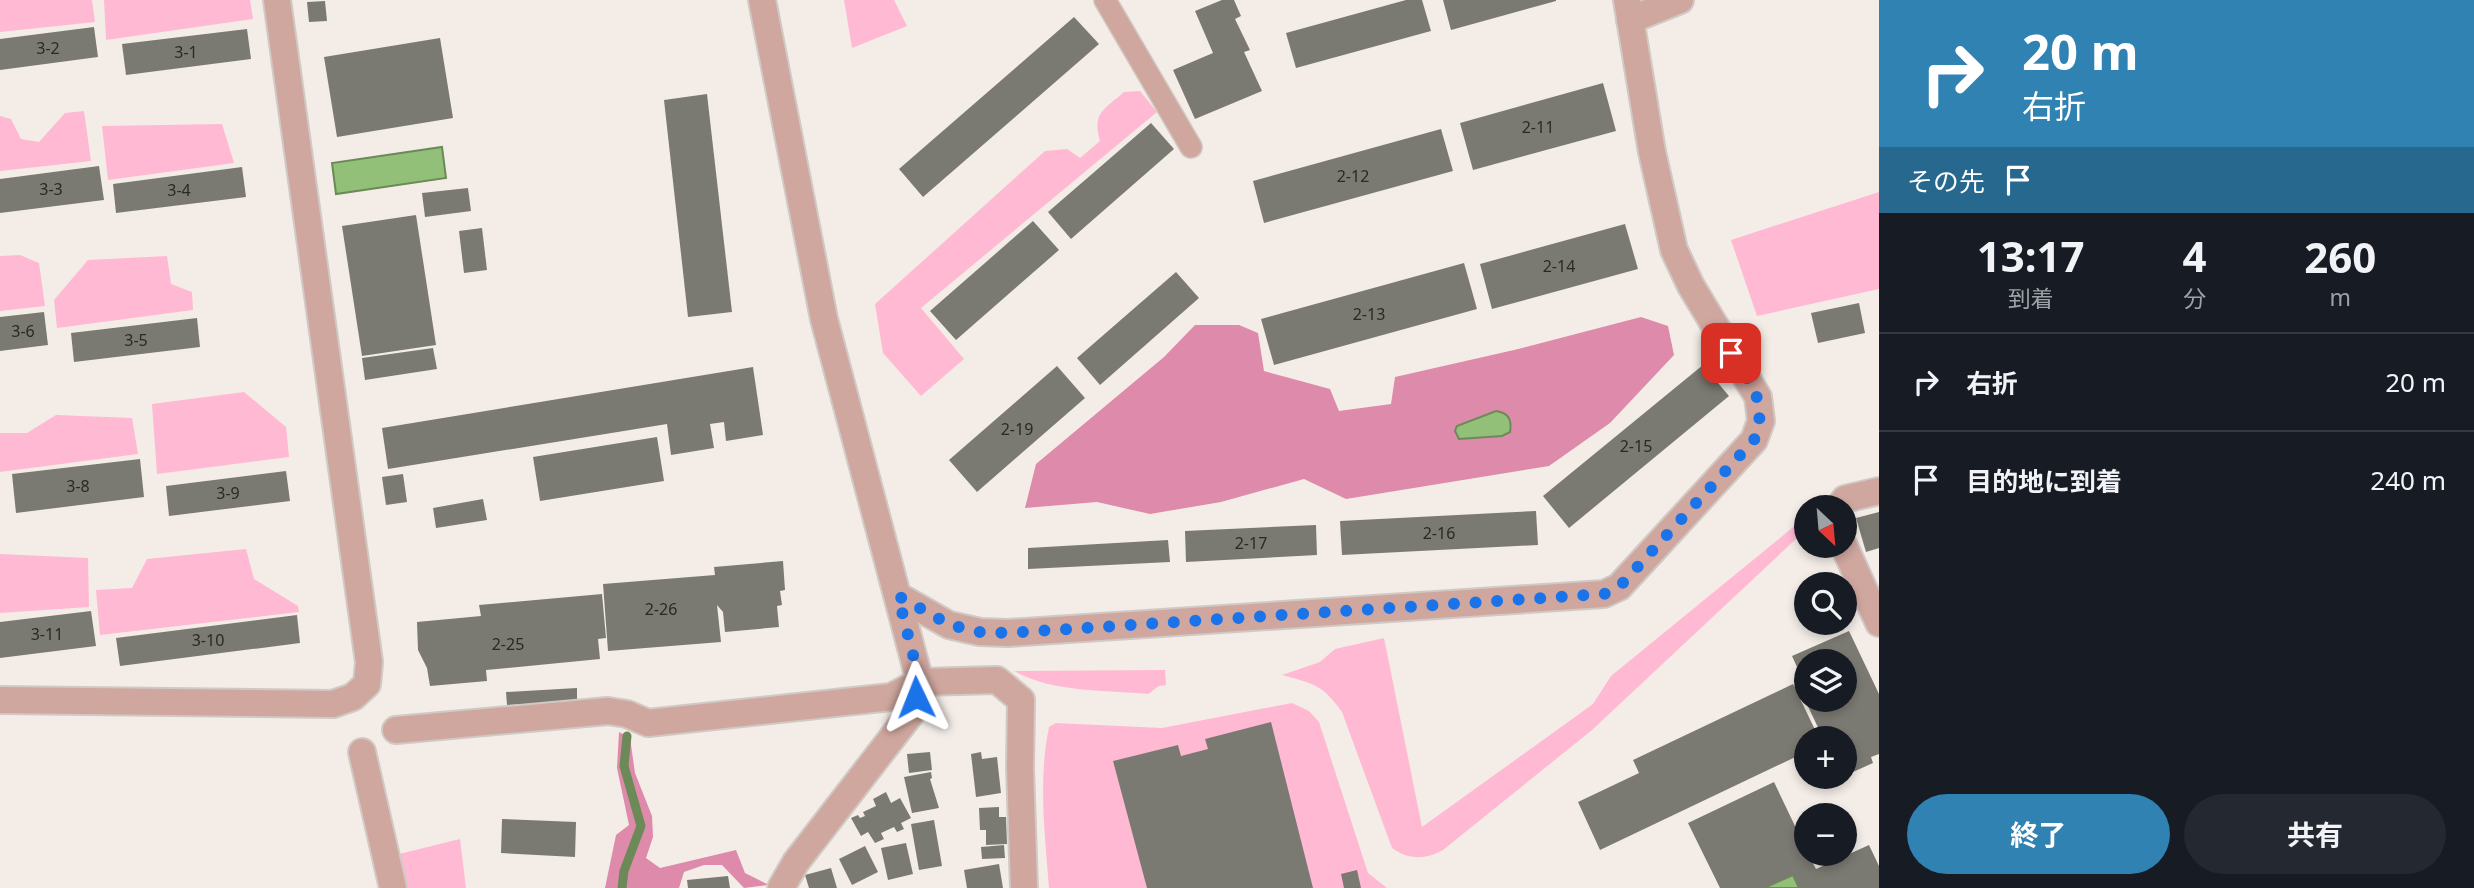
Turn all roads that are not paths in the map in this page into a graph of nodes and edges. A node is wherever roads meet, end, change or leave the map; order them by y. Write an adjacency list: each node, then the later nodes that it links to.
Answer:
1 (277, 0): 13 (street)
2 (762, 0): 10 (street)
3 (1105, 0): 6 (street)
4 (1680, 0): 5 (street)
5 (1628, 10): 10 (street)
6 (1191, 146)
7 (1879, 491): 8 (street)
8 (1857, 496)
9 (1849, 558): 11 (street)
10 (898, 596): 12 (street)
11 (1879, 623)
12 (920, 682): 14 (street); 17 (street); 18 (street)
13 (0, 700)
14 (396, 730)
15 (362, 752): 16 (street)
16 (393, 888)
17 (781, 888)
18 (1024, 888)

